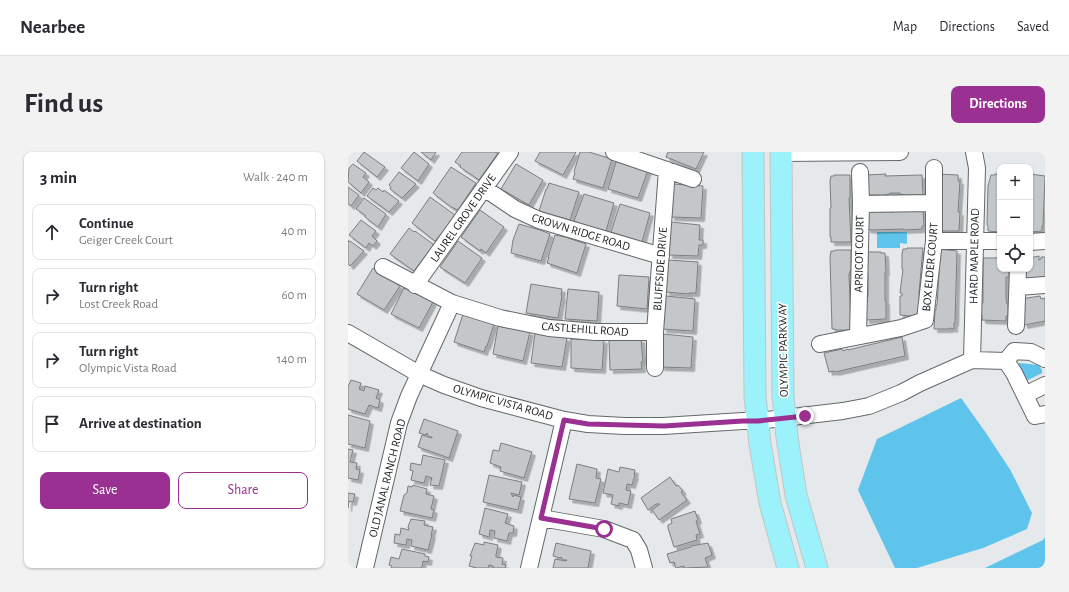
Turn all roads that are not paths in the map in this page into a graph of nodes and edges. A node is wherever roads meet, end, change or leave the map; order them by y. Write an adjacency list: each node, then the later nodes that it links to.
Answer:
1 (510, 152): 12 (street, LAUREL GROVE DRIVE)
2 (614, 152): 9 (street)
3 (753, 152): 42 (main road)
4 (873, 152): 5 (street); 7 (street)
5 (900, 152)
6 (974, 152): 15 (street, HARD MAPLE ROAD)
7 (781, 153): 40 (main road, OLYMPIC PARKWAY)
8 (934, 168): 13 (street, BOX ELDER COURT)
9 (667, 170): 11 (street); 20 (street, BLUFFSIDE DRIVE)
10 (860, 172): 14 (street, APRICOT COURT)
11 (693, 179)
12 (484, 188): 20 (street, CROWN RIDGE ROAD); 23 (street, LAUREL GROVE DRIVE)
13 (934, 203): 14 (street); 16 (street, BOX ELDER COURT)
14 (860, 204): 30 (street, APRICOT COURT)
15 (975, 240): 16 (street); 18 (street); 33 (street, HARD MAPLE ROAD)
16 (934, 241): 30 (street, BOX ELDER COURT)
17 (1045, 241): 19 (street)
18 (997, 242)
19 (1033, 242)
20 (661, 256): 28 (street, BLUFFSIDE DRIVE)
21 (383, 267): 23 (street, CASTLEHILL ROAD)
22 (1018, 272): 25 (street)
23 (416, 285): 26 (street, CASTLEHILL ROAD)
24 (1045, 285): 25 (street)
25 (1018, 287): 27 (street)
26 (452, 303): 28 (street, CASTLEHILL ROAD); 36 (street, OLD JANAL RANCH ROAD)
27 (1016, 326)
28 (655, 332): 35 (street, BLUFFSIDE DRIVE)
29 (348, 333): 36 (street, OLYMPIC VISTA ROAD)
30 (858, 336): 31 (street)
31 (820, 344)
32 (1045, 359): 34 (street)
33 (972, 360): 34 (street); 40 (street, OLYMPIC VISTA ROAD)
34 (1006, 361): 38 (street)
35 (655, 368)
36 (419, 374): 41 (street, OLYMPIC VISTA ROAD); 44 (street, OLD JANAL RANCH ROAD)
37 (1045, 385): 38 (street)
38 (1025, 396): 39 (street)
39 (1045, 414)
40 (785, 419): 42 (street, OLYMPIC VISTA ROAD); 48 (main road, OLYMPIC PARKWAY)
41 (564, 420): 42 (street, OLYMPIC VISTA ROAD); 43 (street)
42 (758, 421): 47 (main road)
43 (541, 518): 45 (street); 46 (street)
44 (365, 568)
45 (529, 568)
46 (644, 568)
47 (788, 568)
48 (817, 568)

